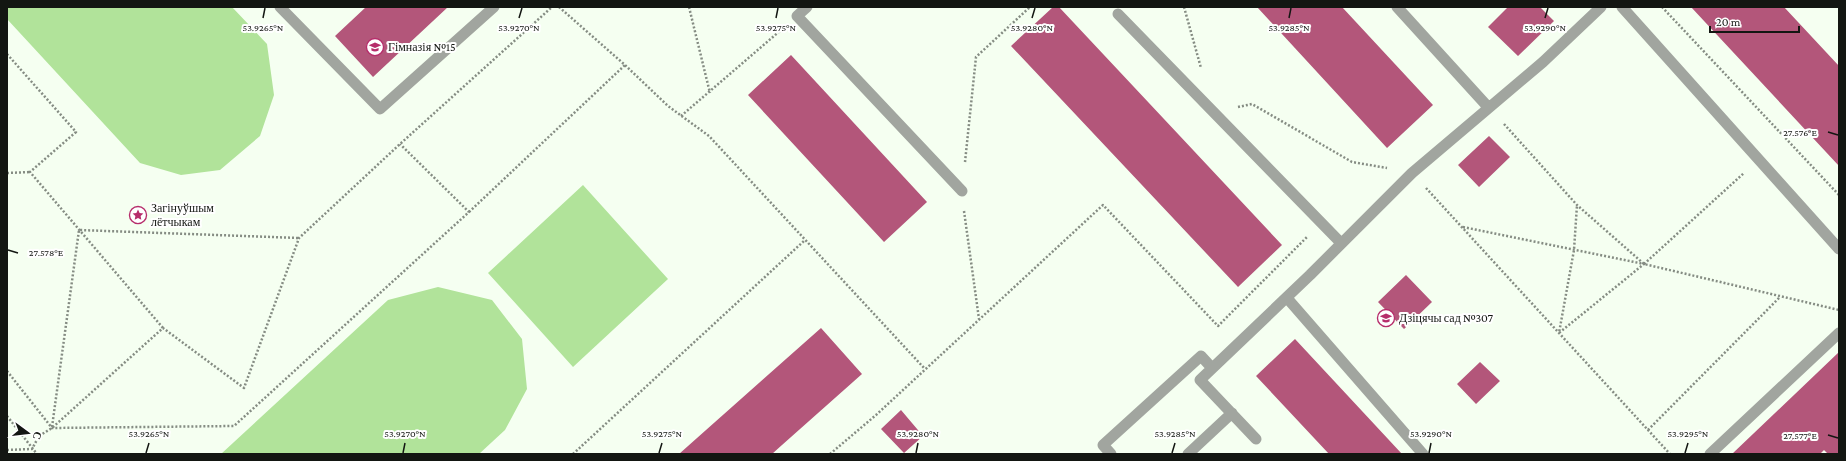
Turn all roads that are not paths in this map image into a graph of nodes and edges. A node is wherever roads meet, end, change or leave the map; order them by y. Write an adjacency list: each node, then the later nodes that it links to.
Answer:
1 (280, 7): 2 (lane)
2 (494, 7)
3 (807, 7): 9 (lane)
4 (1397, 7): 8 (lane)
5 (1601, 7): 8 (lane)
6 (1622, 7): 11 (lane)
7 (1118, 14): 10 (lane)
8 (1488, 107): 10 (lane)
9 (962, 191)
10 (1341, 243): 12 (lane)
11 (1839, 249)
12 (1287, 298): 14 (lane); 19 (lane)
13 (1839, 333): 20 (lane)
14 (1212, 368): 15 (lane); 17 (lane)
15 (1232, 413): 16 (lane); 18 (lane)
16 (1256, 438)
17 (1111, 454)
18 (1188, 454)
19 (1423, 454)
20 (1710, 454)

